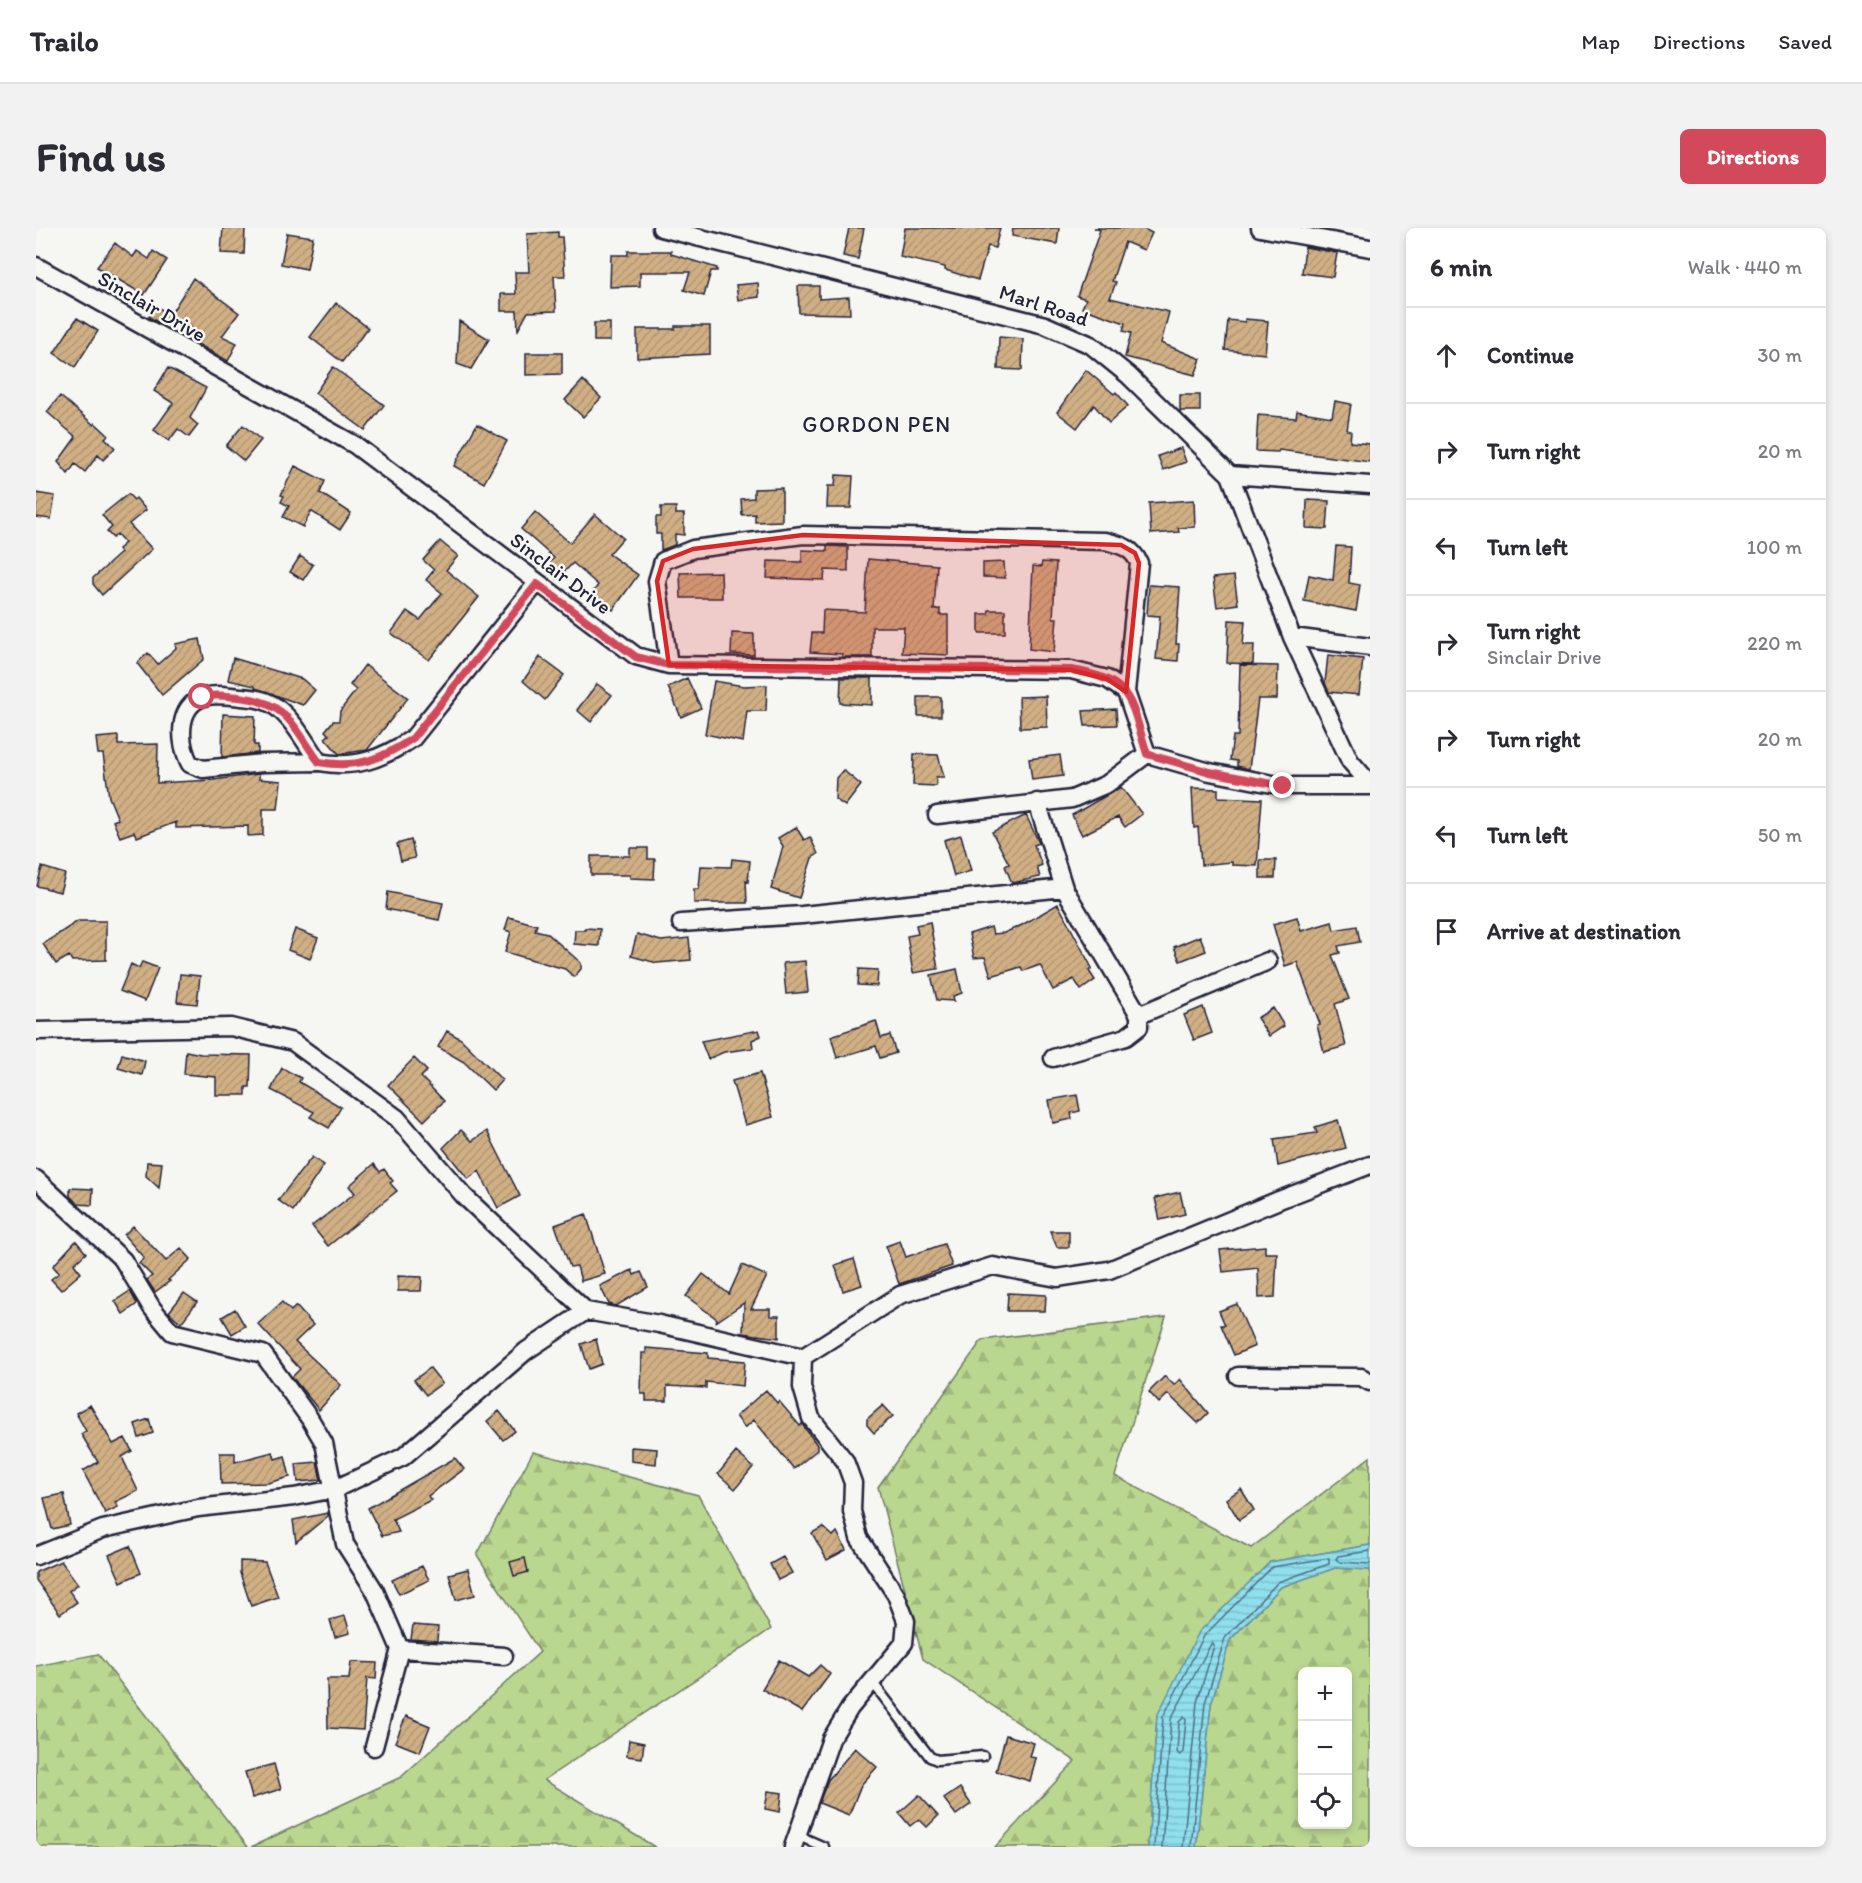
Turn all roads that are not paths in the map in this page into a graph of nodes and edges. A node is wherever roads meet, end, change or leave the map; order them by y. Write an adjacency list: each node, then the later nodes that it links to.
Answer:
1 (661, 228): 5 (street, Marl Road)
2 (1260, 228): 3 (street)
3 (1370, 248)
4 (36, 266): 7 (street, Sinclair Drive)
5 (1230, 475): 6 (street); 8 (street)
6 (1370, 485)
7 (537, 584): 10 (street, Sinclair Drive); 13 (street)
8 (1292, 637): 9 (street); 14 (street)
9 (1370, 647)
10 (669, 665): 11 (street, Sinclair Drive); 11 (street)
11 (1126, 692): 12 (street)
12 (1147, 754): 14 (street); 15 (street)
13 (319, 762): 13 (street)
14 (1370, 785)
15 (1037, 802): 16 (street); 17 (street)
16 (937, 815)
17 (1064, 888): 18 (street); 20 (street)
18 (681, 923)
19 (1268, 961): 20 (street)
20 (1139, 1015): 22 (street)
21 (36, 1031): 25 (street)
22 (1053, 1058)
23 (1370, 1166): 26 (street)
24 (36, 1179): 29 (street)
25 (586, 1311): 26 (street); 29 (street)
26 (803, 1357): 33 (street)
27 (1238, 1376): 28 (street)
28 (1370, 1382)
29 (335, 1489): 30 (street); 31 (street)
30 (36, 1556)
31 (400, 1649): 32 (street); 34 (street)
32 (504, 1656)
33 (873, 1683): 35 (lane); 36 (street)
34 (374, 1747)
35 (983, 1756)
36 (796, 1841): 37 (lane)
37 (824, 1847)

